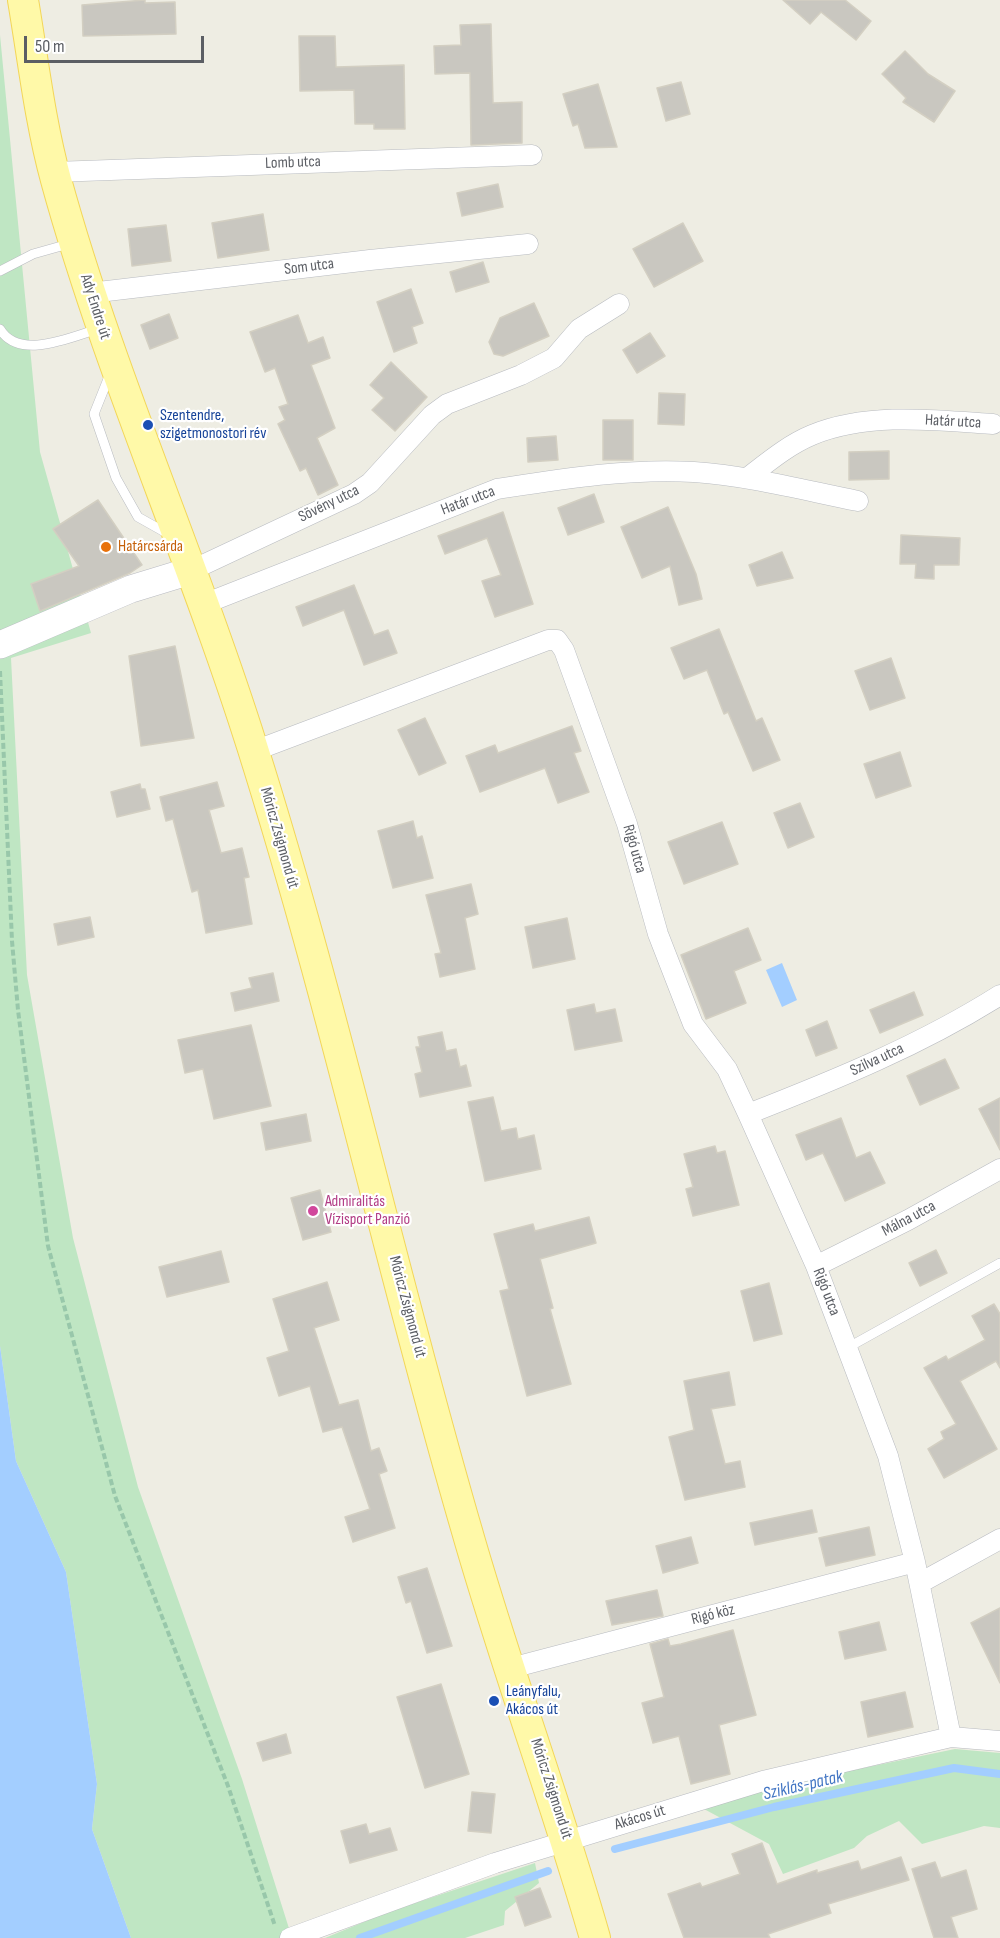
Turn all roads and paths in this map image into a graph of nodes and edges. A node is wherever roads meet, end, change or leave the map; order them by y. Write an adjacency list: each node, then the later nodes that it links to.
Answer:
1 (23, 0): 3 (main road, Ady Endre út)
2 (532, 155): 3 (street, Lomb utca)
3 (54, 172): 4 (main road, Ady Endre út)
4 (74, 243): 6 (lane); 7 (main road, Ady Endre út)
5 (528, 244): 7 (street, Som utca)
6 (0, 271)
7 (90, 293): 9 (main road, Ady Endre út)
8 (619, 304): 14 (street, Sövény utca)
9 (101, 328): 10 (lane); 14 (main road, Ady Endre út)
10 (0, 329)
11 (993, 424): 12 (street, Határ utca)
12 (747, 478): 13 (street, Határ utca); 15 (street, Határ utca)
13 (858, 501)
14 (190, 571): 15 (main road, Ady Endre út); 16 (street, Sövény utca)
15 (204, 604): 18 (main road, Móricz Zsigmond út)
16 (0, 645)
17 (0, 671): 32 (path)
18 (254, 751): 20 (street, Rigó utca); 28 (main road, Móricz Zsigmond út)
19 (1000, 995): 20 (street, Szilva utca)
20 (748, 1114): 23 (street, Rigó utca)
21 (1000, 1169): 23 (street, Málna utca)
22 (1000, 1263): 24 (lane)
23 (816, 1266): 24 (street, Rigó utca)
24 (847, 1348): 26 (street, Rigó utca)
25 (1000, 1539): 27 (street)
26 (915, 1562): 27 (street, Rigó utca); 28 (street, Rigó köz)
27 (920, 1584): 29 (street, Rigó utca)
28 (511, 1668): 31 (main road, Móricz Zsigmond út)
29 (951, 1737): 30 (street, Akácos út); 31 (street, Akácos út)
30 (1000, 1741)
31 (567, 1839): 32 (street, Akácos út); 33 (main road, Móricz Zsigmond út)
32 (282, 1933)
33 (596, 1938)

